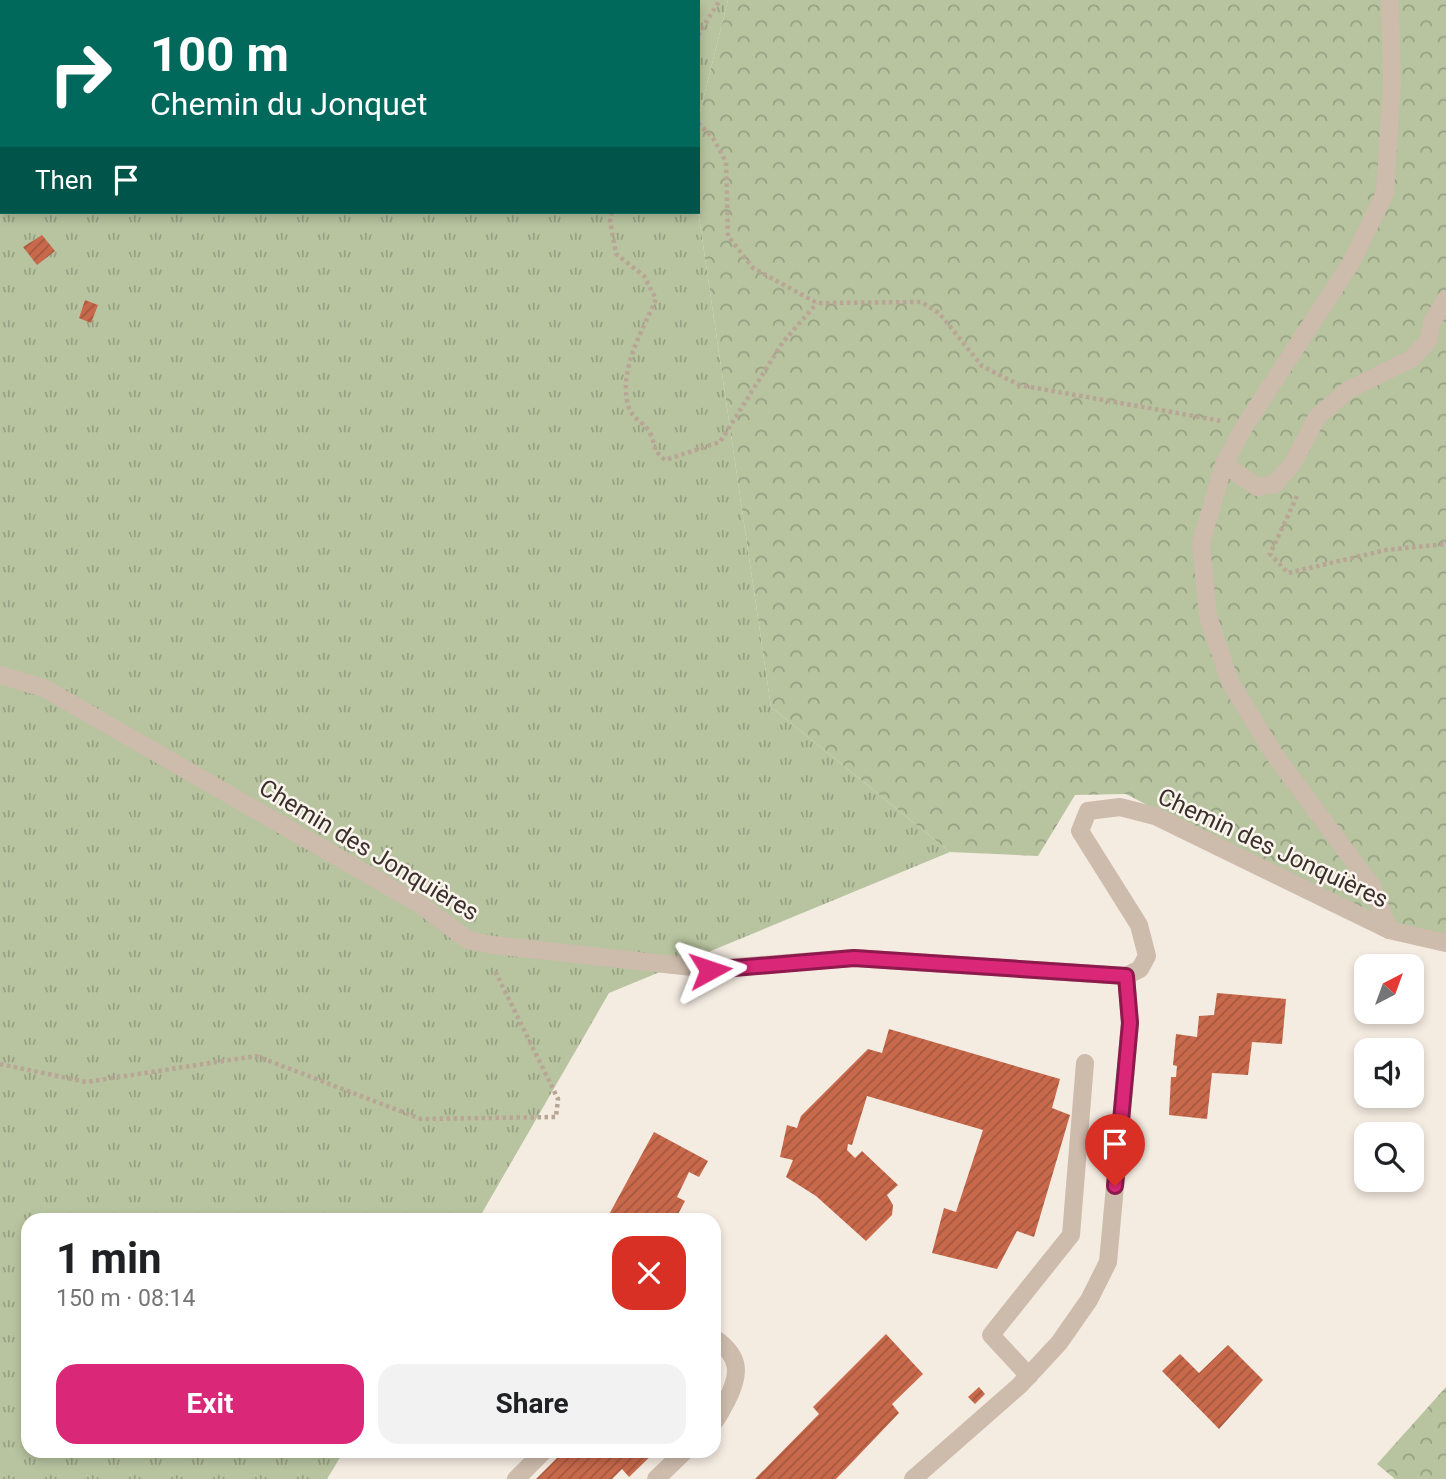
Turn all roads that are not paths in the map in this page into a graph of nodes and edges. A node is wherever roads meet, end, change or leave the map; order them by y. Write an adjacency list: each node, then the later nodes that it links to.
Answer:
1 (1390, 0): 3 (street)
2 (1446, 299): 3 (street)
3 (1224, 464): 5 (street)
4 (0, 675): 7 (street, Chemin des Jonquières)
5 (1390, 930): 6 (street, Chemin des Jonquières); 7 (street, Chemin des Jonquières)
6 (1446, 943)
7 (1126, 976): 10 (street)
8 (1085, 1063): 10 (street)
9 (721, 1343): 11 (street)
10 (1029, 1376): 16 (street)
11 (721, 1410)
12 (537, 1458): 14 (street)
13 (678, 1458): 15 (street)
14 (516, 1479)
15 (656, 1479)
16 (913, 1479)

